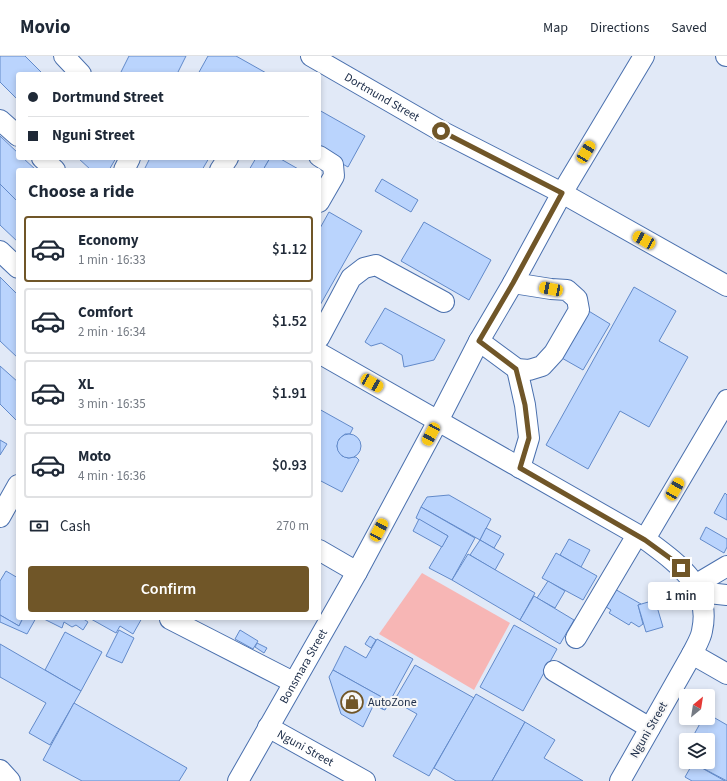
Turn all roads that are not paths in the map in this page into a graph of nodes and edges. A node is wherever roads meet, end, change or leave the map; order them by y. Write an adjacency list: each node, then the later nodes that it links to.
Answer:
1 (64, 56): 4 (street)
2 (311, 56): 10 (street, Dortmund Street)
3 (644, 56): 10 (street, Bonsmara Street)
4 (79, 72)
5 (0, 120): 6 (street)
6 (16, 134)
7 (321, 157): 11 (street)
8 (44, 160): 9 (street)
9 (53, 168)
10 (562, 193): 14 (street, Bonsmara Street); 15 (street, Dortmund Street)
11 (321, 199)
12 (0, 250): 13 (street)
13 (16, 266)
14 (513, 283): 18 (street, Bonsmara Street); 20 (street)
15 (727, 286)
16 (444, 302): 17 (street)
17 (321, 334)
18 (479, 341): 20 (street); 22 (street, Bonsmara Street)
19 (321, 353): 22 (street, Nguni Street)
20 (516, 369): 23 (street)
21 (727, 400): 26 (street)
22 (438, 421): 23 (street, Nguni Street); 29 (street, Bonsmara Street)
23 (520, 468): 26 (street, Nguni Street)
24 (16, 489): 25 (street)
25 (0, 518)
26 (641, 537): 30 (street, Nguni Street); 33 (street)
27 (321, 551): 29 (street)
28 (727, 566): 30 (street)
29 (356, 572): 37 (street, Bonsmara Street)
30 (697, 589): 31 (street); 34 (street, Nguni Street)
31 (727, 595)
32 (172, 620): 37 (street)
33 (576, 638)
34 (692, 654): 36 (street); 39 (street, Nguni Street)
35 (554, 671): 39 (street)
36 (727, 674)
37 (294, 682): 38 (street, Bonsmara Street)
38 (268, 728): 42 (street, Bonsmara Street); 43 (street, Nguni Street)
39 (650, 728): 44 (street, Nguni Street)
40 (0, 770): 41 (street)
41 (10, 781)
42 (238, 781)
43 (364, 781)
44 (620, 781)

